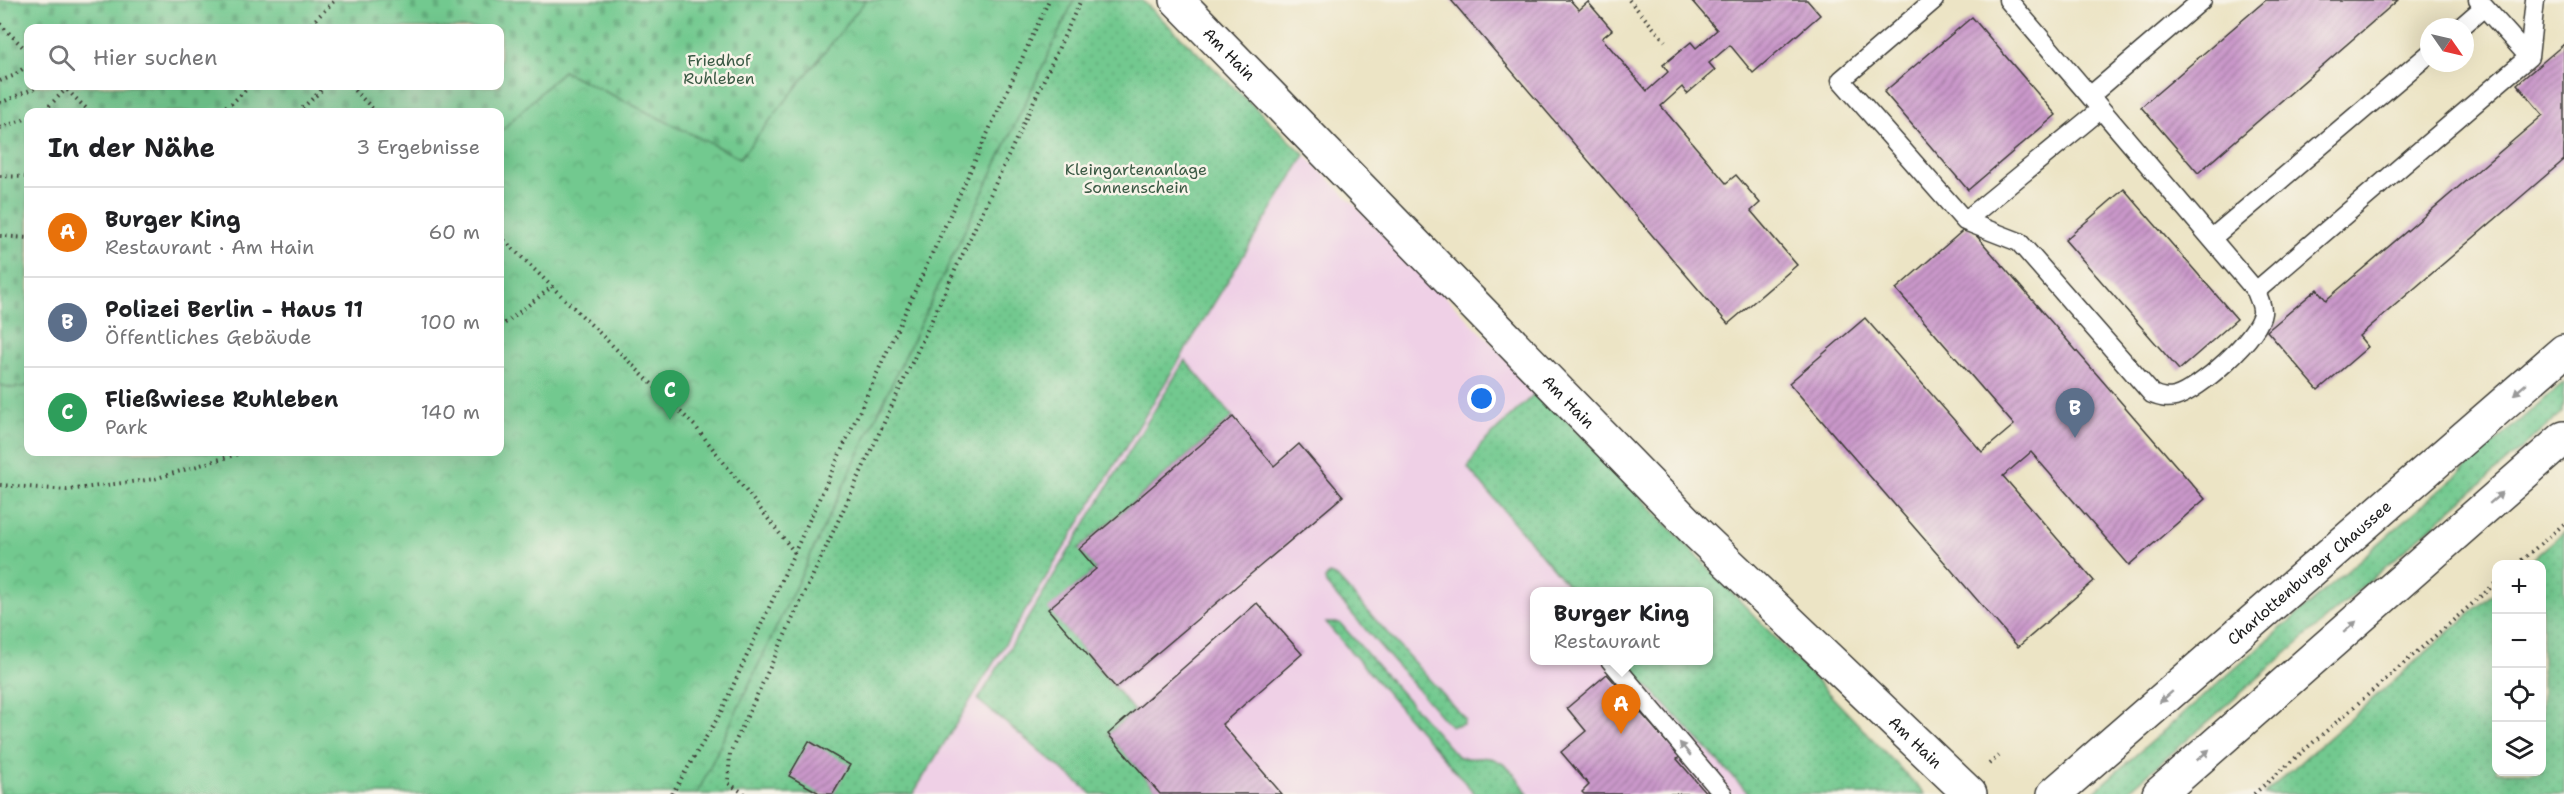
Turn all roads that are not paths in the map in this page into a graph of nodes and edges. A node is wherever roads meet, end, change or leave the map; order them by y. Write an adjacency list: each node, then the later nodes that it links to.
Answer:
1 (1178, 0): 18 (main road, Am Hain)
2 (2008, 0): 10 (lane)
3 (2202, 0): 10 (lane)
4 (2535, 0): 8 (lane)
5 (1925, 3): 11 (lane)
6 (2481, 3): 7 (lane); 8 (lane)
7 (2468, 18)
8 (2529, 57): 13 (lane)
9 (2420, 62): 12 (lane)
10 (2095, 103): 11 (lane); 12 (lane)
11 (1965, 221): 13 (lane)
12 (2212, 238): 13 (lane)
13 (2256, 291)
14 (2564, 351): 19 (main road, Charlottenburger Chaussee, one-way to 19)
15 (2564, 438): 20 (main road, one-way to 15)
16 (1614, 665): 17 (lane, one-way to 16)
17 (1723, 794)
18 (1970, 794)
19 (2054, 794)
20 (2159, 794)

